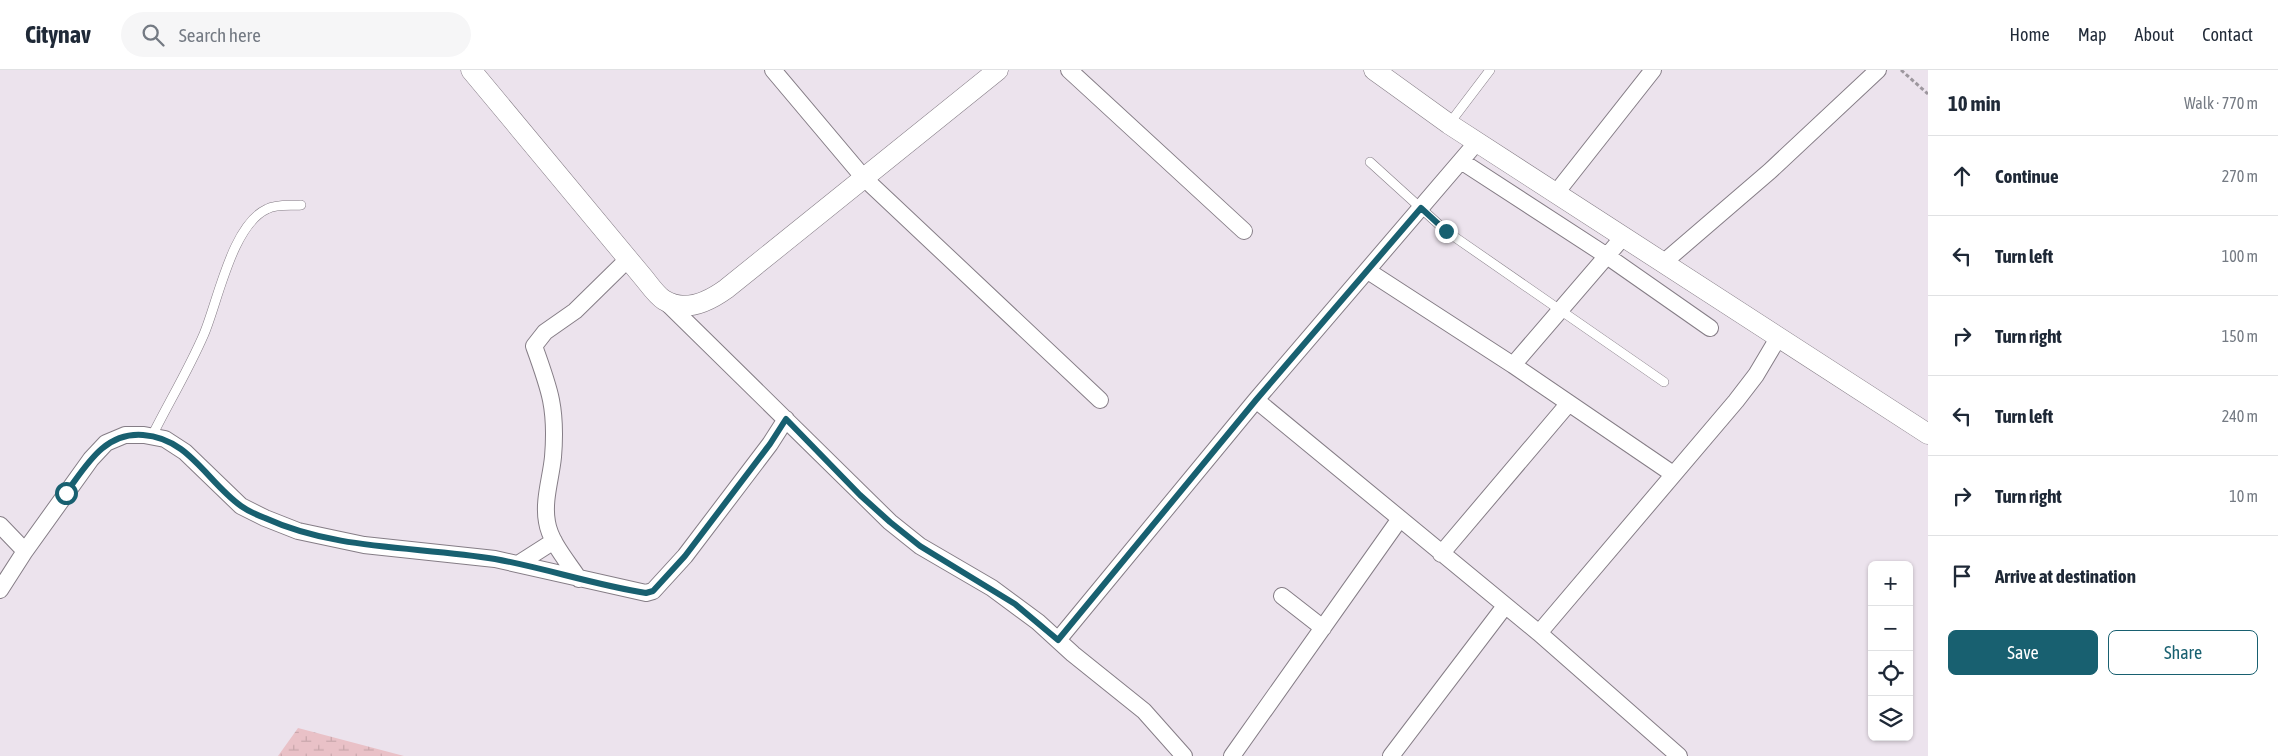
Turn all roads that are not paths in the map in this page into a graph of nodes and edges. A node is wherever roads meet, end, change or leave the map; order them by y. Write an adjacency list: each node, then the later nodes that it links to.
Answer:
1 (471, 70): 20 (street)
2 (773, 70): 13 (street)
3 (998, 70): 13 (street)
4 (1069, 70): 17 (street)
5 (1374, 70): 9 (street)
6 (1490, 70): 9 (lane)
7 (1653, 70): 14 (street)
8 (1878, 70): 21 (street)
9 (1449, 124): 10 (street)
10 (1477, 142): 11 (street); 14 (street)
11 (1461, 160): 16 (street); 19 (street)
12 (1370, 162): 16 (lane)
13 (864, 178): 23 (street); 29 (street)
14 (1556, 192): 18 (street)
15 (301, 205): 34 (lane)
16 (1421, 208): 22 (street); 24 (lane)
17 (1244, 231)
18 (1624, 236): 19 (street); 21 (street)
19 (1607, 256): 24 (street); 25 (street)
20 (628, 259): 23 (street); 38 (street)
21 (1663, 263): 26 (street)
22 (1368, 270): 27 (street); 30 (street)
23 (664, 300): 32 (street)
24 (1560, 310): 27 (street); 28 (lane)
25 (1710, 328)
26 (1778, 338): 33 (street); 35 (street)
27 (1512, 365): 31 (street)
28 (1664, 382)
29 (1100, 400)
30 (1256, 400): 36 (street); 48 (street)
31 (1569, 403): 35 (street); 40 (street)
32 (786, 419): 42 (street); 48 (street)
33 (1928, 434)
34 (152, 436): 39 (street); 41 (street)
35 (1672, 474): 47 (street)
36 (1399, 520): 40 (street); 46 (street)
37 (0, 525): 39 (street)
38 (554, 541): 41 (street); 42 (street)
39 (25, 551): 43 (street)
40 (1441, 554): 45 (street)
41 (518, 564): 42 (street)
42 (579, 579)
43 (0, 590)
44 (1282, 596): 46 (street)
45 (1505, 606): 47 (street); 51 (street)
46 (1322, 628): 50 (street)
47 (1539, 633): 52 (street)
48 (1058, 640): 49 (street)
49 (1184, 756)
50 (1232, 756)
51 (1391, 756)
52 (1679, 756)

